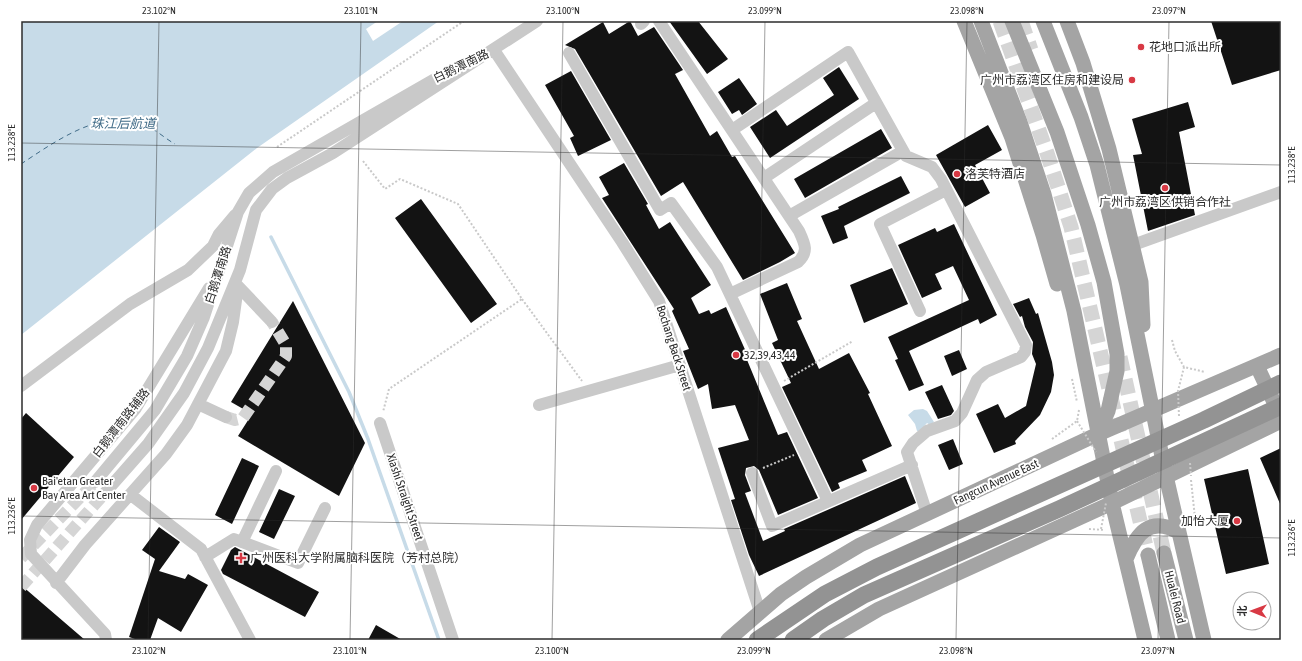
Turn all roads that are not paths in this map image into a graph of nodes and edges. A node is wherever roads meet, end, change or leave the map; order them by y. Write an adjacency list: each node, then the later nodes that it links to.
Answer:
1 (537, 21): 8 (street)
2 (659, 21): 11 (street)
3 (964, 21): 39 (main road)
4 (981, 21): 39 (main road)
5 (1012, 21): 39 (main road)
6 (1043, 21): 26 (main road)
7 (1067, 21): 18 (main road)
8 (494, 50): 16 (street, 白鹅潭南路); 20 (street, 白鹅潭南路); 27 (street, Bochang Back Street)
9 (569, 53): 22 (street)
10 (876, 103): 11 (street); 12 (street); 13 (street)
11 (732, 130): 13 (street)
12 (903, 151): 14 (street); 17 (street)
13 (764, 178): 17 (street)
14 (946, 190): 23 (street); 40 (street)
15 (1281, 192): 18 (street)
16 (240, 208): 19 (street, 白鹅潭南路); 30 (street)
17 (789, 216): 22 (street)
18 (1133, 245): 26 (main road)
19 (222, 265): 44 (street, 白鹅潭南路); 57 (street, 白鹅潭南路辅路)
20 (240, 270): 21 (street); 45 (street, 白鹅潭南路)
21 (238, 286): 24 (street); 31 (street)
22 (730, 294): 47 (street)
23 (920, 311)
24 (272, 322)
25 (1281, 355): 28 (main road, Fangcun Avenue East)
26 (1143, 360): 34 (main road)
27 (680, 365): 32 (street); 58 (street, Bochang Back Street)
28 (1257, 366): 34 (main road, Fangcun Avenue East); 36 (main road)
29 (1281, 383): 63 (highway, bridge)
30 (21, 386)
31 (198, 404): 35 (street); 46 (street)
32 (539, 405)
33 (1281, 406): 64 (highway, bridge)
34 (1154, 411): 39 (main road, Fangcun Avenue East); 43 (main road)
35 (226, 417)
36 (1281, 417)
37 (1281, 421): 43 (main road)
38 (380, 424): 61 (street, Xiashi Straight Street)
39 (1098, 434): 48 (main road); 50 (main road, Fangcun Avenue East)
40 (912, 465): 47 (street); 50 (street)
41 (276, 471): 52 (street)
42 (752, 473): 47 (street)
43 (1166, 476): 48 (main road); 51 (main road)
44 (95, 482)
45 (104, 494)
46 (131, 495): 55 (street); 57 (street)
47 (828, 501)
48 (1112, 503): 56 (main road); 65 (main road)
49 (325, 508): 52 (street)
50 (927, 514): 58 (main road, Fangcun Avenue East)
51 (1184, 530): 56 (main road); 69 (main road)
52 (242, 542): 55 (street)
53 (1164, 553): 68 (main road, Hualei Road)
54 (1148, 555): 67 (main road, Hualei Road)
55 (206, 557): 60 (street)
56 (1126, 559): 66 (main road)
57 (56, 583): 59 (street, 白鹅潭南路辅路)
58 (760, 612): 62 (main road, Fangcun Avenue East)
59 (106, 640)
60 (250, 640)
61 (453, 640)
62 (728, 640)
63 (758, 640)
64 (793, 640)
65 (826, 640)
66 (1145, 640)
67 (1168, 640)
68 (1186, 640)
69 (1204, 640)

